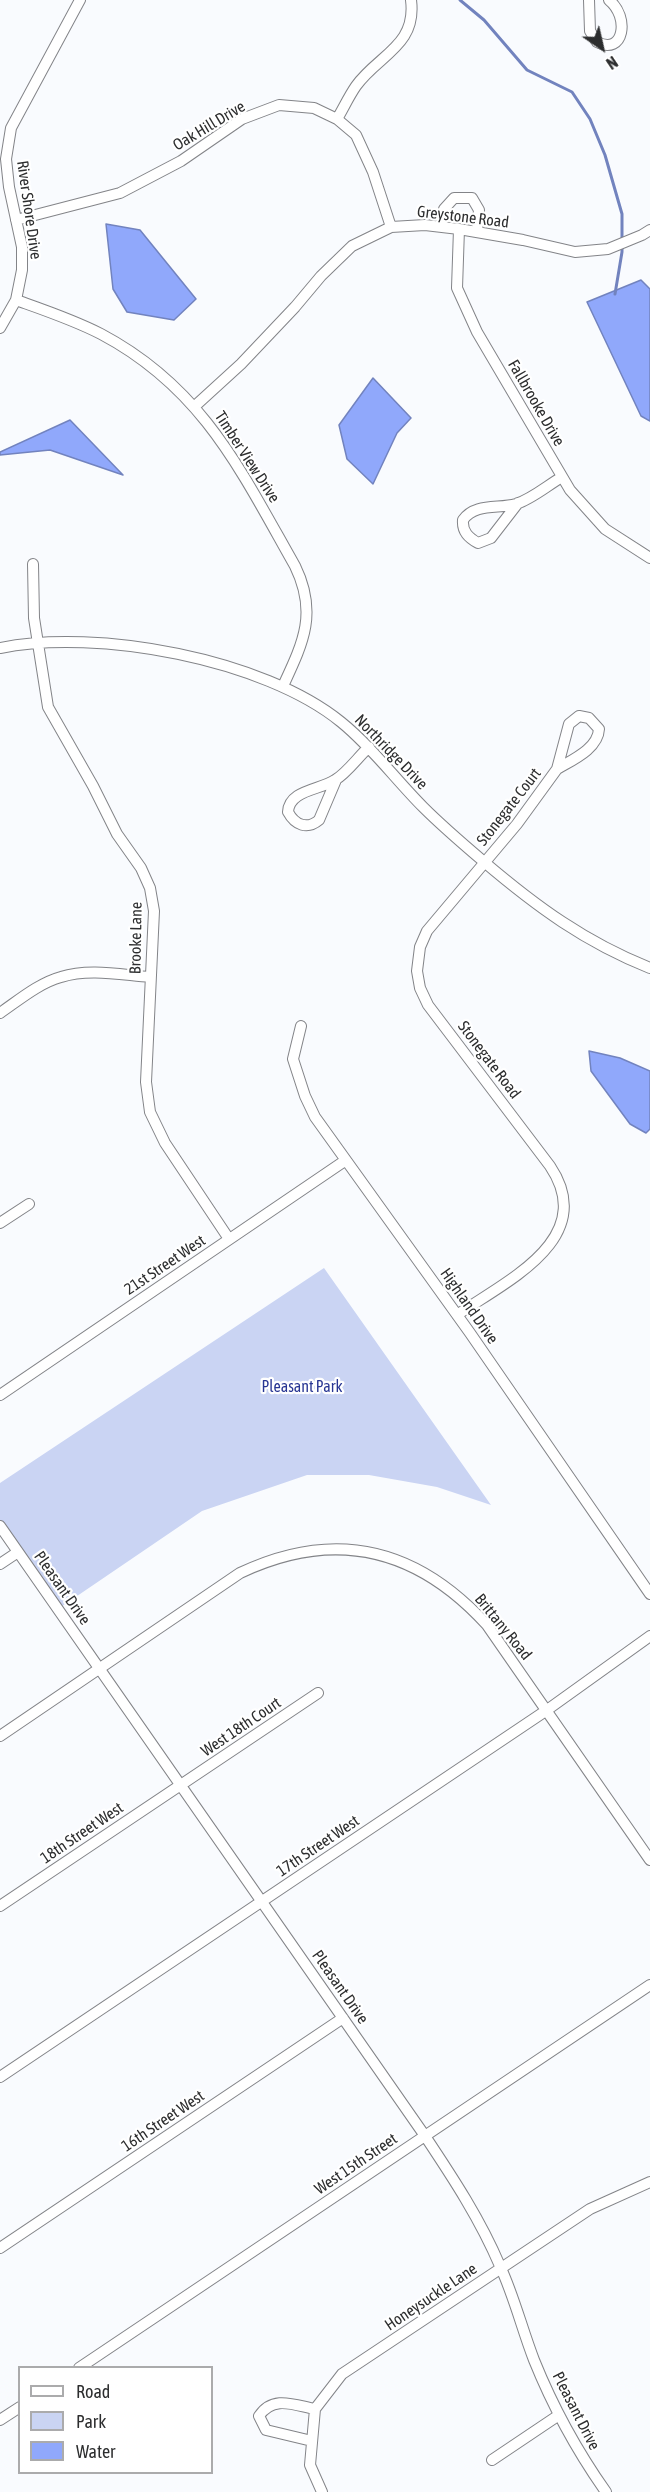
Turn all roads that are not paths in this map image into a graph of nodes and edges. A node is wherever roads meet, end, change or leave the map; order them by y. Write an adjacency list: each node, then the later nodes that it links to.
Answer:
1 (80, 0): 6 (street, River Shore Drive)
2 (411, 0): 5 (street)
3 (589, 0): 4 (street)
4 (609, 0)
5 (337, 119): 6 (street, Oak Hill Drive); 7 (street, Oak Hill Drive)
6 (16, 220): 12 (street, River Shore Drive)
7 (391, 227): 8 (street, Greystone Road); 14 (street, Greystone Road)
8 (441, 227): 9 (street, Greystone Road); 11 (street)
9 (459, 229): 11 (street, Greystone Road); 15 (street, Fallbrooke Drive)
10 (650, 230): 11 (street, Greystone Road)
11 (477, 232)
12 (16, 300): 13 (street, River Shore Drive); 14 (street, Timber View Drive)
13 (0, 328)
14 (195, 406): 21 (street, Timber View Drive)
15 (562, 477): 16 (street); 17 (street, Fallbrooke Drive)
16 (518, 503): 16 (street)
17 (650, 558)
18 (33, 564): 19 (street, Brooke Lane)
19 (37, 642): 20 (street, Northridge Drive); 21 (street, Northridge Drive); 27 (street, Brooke Lane)
20 (0, 648)
21 (283, 687): 22 (street, Northridge Drive)
22 (369, 747): 24 (street); 25 (street, Northridge Drive)
23 (557, 770): 23 (street, Stonegate Court); 25 (street, Stonegate Court)
24 (336, 780): 24 (street)
25 (484, 862): 26 (street, Northridge Drive); 34 (street, Stonegate Road)
26 (650, 968)
27 (150, 977): 28 (street); 33 (street, Brooke Lane)
28 (0, 1013)
29 (301, 1026): 30 (street, Highland Drive)
30 (346, 1160): 33 (street, 21st Street West); 34 (street, Highland Drive)
31 (28, 1204): 32 (street)
32 (0, 1223)
33 (229, 1239): 35 (street, 21st Street West)
34 (457, 1315): 39 (street, Highland Drive)
35 (0, 1395)
36 (0, 1526): 37 (street, Pleasant Drive)
37 (18, 1552): 38 (street); 41 (street, Pleasant Drive)
38 (0, 1564)
39 (650, 1594)
40 (650, 1636): 43 (street, 17th Street West)
41 (100, 1669): 43 (street, Brittany Road); 44 (street, Brittany Road); 45 (street, Pleasant Drive)
42 (318, 1694): 45 (street, West 18th Court)
43 (547, 1710): 46 (street, Brittany Road); 47 (street, 17th Street West)
44 (0, 1736)
45 (181, 1785): 47 (street, Pleasant Drive); 48 (street, 18th Street West)
46 (650, 1860)
47 (262, 1902): 50 (street, Pleasant Drive); 51 (street, 17th Street West)
48 (0, 1906)
49 (650, 1985): 52 (street, West 15th Street)
50 (343, 2018): 52 (street, Pleasant Drive); 54 (street, 16th Street West)
51 (0, 2077)
52 (425, 2136): 55 (street, Pleasant Drive); 56 (street, West 15th Street)
53 (650, 2182): 55 (street, Honeysuckle Lane)
54 (0, 2248)
55 (501, 2267): 58 (street, Honeysuckle Lane); 59 (street, Pleasant Drive)
56 (80, 2366)
57 (18, 2408): 60 (street)
58 (315, 2409): 61 (street); 61 (street)
59 (559, 2415): 62 (street); 64 (street, Pleasant Drive)
60 (0, 2420)
61 (312, 2441): 63 (street)
62 (492, 2460)
63 (322, 2492)
64 (606, 2492)

